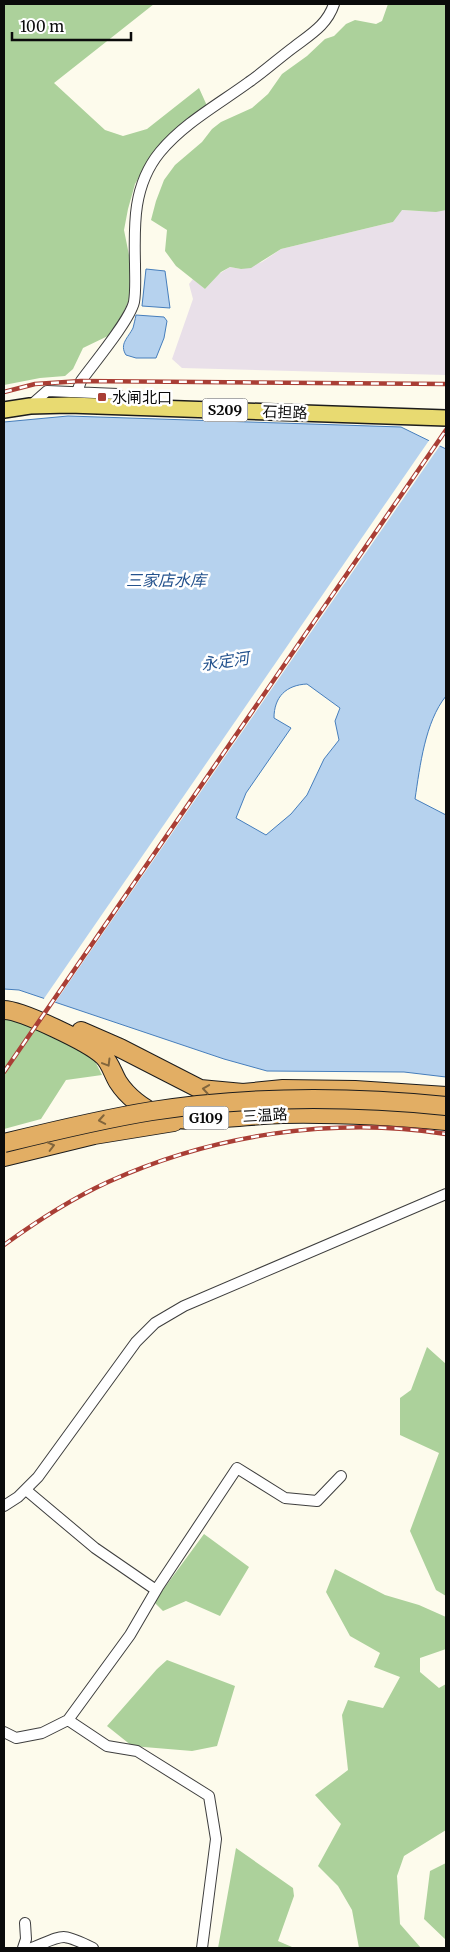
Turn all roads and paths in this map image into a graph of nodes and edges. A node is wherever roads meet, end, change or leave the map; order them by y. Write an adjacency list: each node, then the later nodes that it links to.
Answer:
1 (334, 4): 2 (street)
2 (77, 392): 3 (street); 4 (street)
3 (30, 406): 4 (main road, 石担路 / S209); 5 (main road, 石担路 / S209)
4 (127, 407): 6 (main road, 石担路 / S209)
5 (4, 410)
6 (446, 418)
7 (4, 1004): 9 (highway, 三温路 / G109, one-way to 7)
8 (4, 1010): 11 (highway, G109, one-way to 11)
9 (446, 1096)
10 (446, 1106): 13 (highway, one-way to 13, bridge)
11 (211, 1118): 12 (highway); 14 (highway, one-way to 11)
12 (446, 1122)
13 (4, 1143)
14 (4, 1158)
15 (446, 1194): 17 (street)
16 (341, 1476): 19 (street)
17 (26, 1490): 18 (street); 19 (street)
18 (4, 1506)
19 (156, 1590): 20 (street)
20 (68, 1720): 21 (street); 26 (street)
21 (4, 1732)
22 (25, 1923): 23 (street)
23 (24, 1948)
24 (32, 1948): 25 (street)
25 (93, 1948)
26 (202, 1948)

